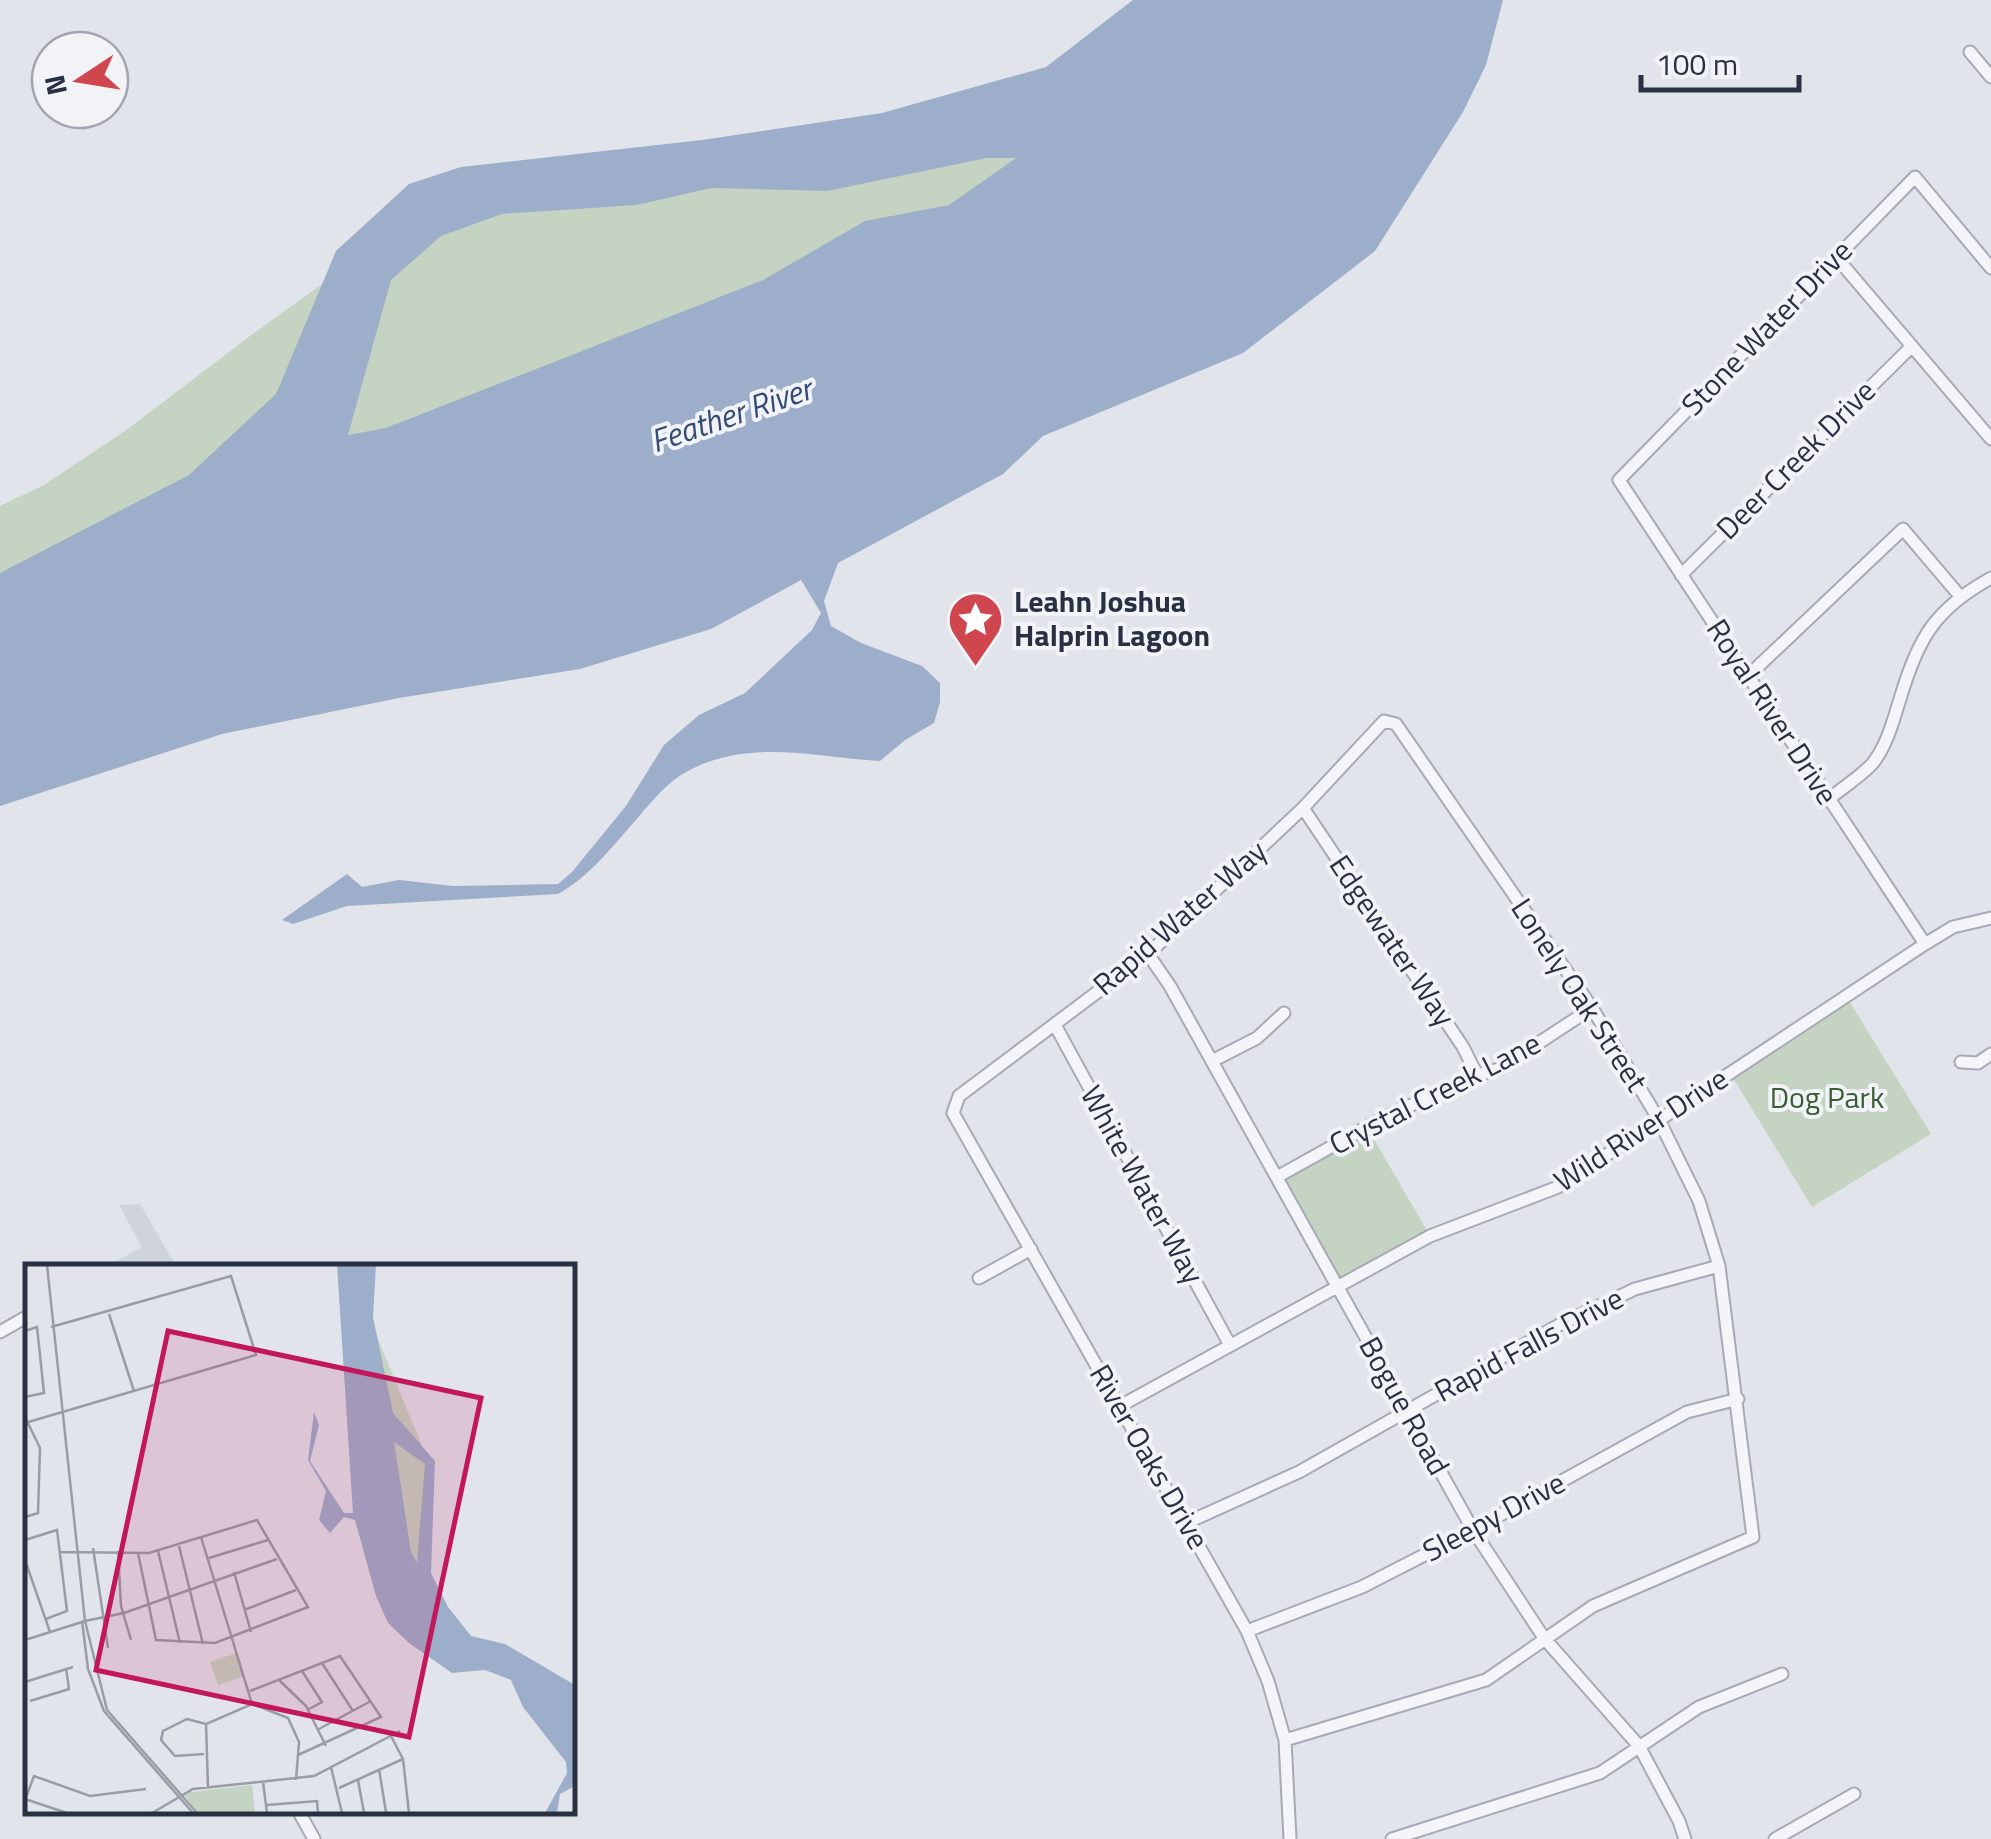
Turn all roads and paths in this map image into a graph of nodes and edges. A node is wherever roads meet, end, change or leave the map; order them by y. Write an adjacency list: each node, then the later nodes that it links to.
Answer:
1 (1970, 52): 2 (street)
2 (1991, 77)
3 (1836, 256): 4 (street, Stone Water Drive); 5 (street); 7 (street, Stone Water Drive)
4 (1991, 268)
5 (1912, 346): 6 (street); 8 (street, Deer Creek Drive)
6 (1991, 439)
7 (1619, 480): 8 (street, Royal River Drive)
8 (1681, 574): 11 (street, Royal River Drive)
9 (1991, 578): 10 (street)
10 (1959, 595): 11 (street); 13 (street)
11 (1748, 676): 13 (street, Royal River Drive)
12 (1384, 721): 14 (street, Rapid Water Way); 18 (street, Lonely Oak Street)
13 (1828, 798): 16 (street, Royal River Drive)
14 (1303, 808): 17 (street, Rapid Water Way); 24 (street, Edgewater Way)
15 (1991, 918): 16 (street, Wild River Drive)
16 (1924, 944): 26 (street, Wild River Drive)
17 (1148, 954): 20 (street, Rapid Water Way); 22 (street, Bogue Road)
18 (1592, 1008): 24 (street, Crystal Creek Lane); 26 (street, Lonely Oak Street)
19 (1284, 1014): 22 (street)
20 (1054, 1026): 25 (street, Rapid Water Way); 34 (street, White Water Way)
21 (1991, 1054): 23 (street)
22 (1212, 1062): 27 (street, Bogue Road)
23 (1961, 1062)
24 (1477, 1075): 27 (street, Crystal Creek Lane)
25 (959, 1096): 28 (street, River Oaks Drive)
26 (1660, 1120): 29 (street, Lonely Oak Street); 31 (street, Wild River Drive)
27 (1277, 1177): 31 (street, Bogue Road)
28 (1030, 1249): 30 (street); 36 (street, River Oaks Drive)
29 (1718, 1266): 35 (street, Lonely Oak Street); 37 (street, Rapid Falls Drive)
30 (980, 1278)
31 (1337, 1286): 34 (street, Wild River Drive); 37 (street, Bogue Road)
32 (25, 1318): 33 (street)
33 (0, 1332)
34 (1230, 1345): 36 (street, Wild River Drive)
35 (1738, 1398): 39 (street, Sleepy Drive); 41 (street, Lonely Oak Street)
36 (1120, 1406): 38 (street, River Oaks Drive)
37 (1406, 1409): 38 (street, Rapid Falls Drive); 39 (street, Bogue Road)
38 (1186, 1523): 40 (street, River Oaks Drive)
39 (1473, 1530): 40 (street, Sleepy Drive); 41 (street, Bogue Road)
40 (1247, 1631): 43 (street, River Oaks Drive)
41 (1544, 1638): 43 (street); 44 (street, Bogue Road)
42 (1782, 1674): 44 (street)
43 (1285, 1740): 48 (street, River Oaks Drive)
44 (1639, 1746): 49 (street); 50 (street, Bogue Road)
45 (1854, 1794): 51 (street)
46 (300, 1814): 47 (street)
47 (314, 1839)
48 (1290, 1839)
49 (1392, 1839)
50 (1685, 1839)
51 (1775, 1839)

